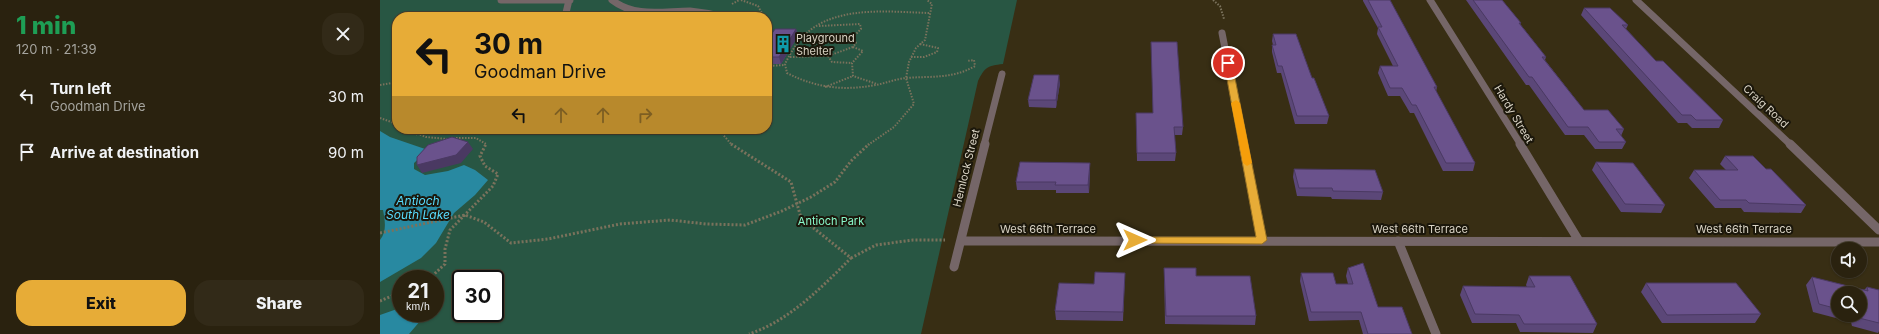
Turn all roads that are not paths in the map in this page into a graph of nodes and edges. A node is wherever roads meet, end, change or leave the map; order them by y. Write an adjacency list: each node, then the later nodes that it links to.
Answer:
1 (501, 0): 2 (street)
2 (569, 0): 6 (street)
3 (612, 0): 7 (street)
4 (1430, 0): 14 (street, Hardy Street)
5 (1636, 0): 10 (street, Craig Road)
6 (566, 12)
7 (645, 12)
8 (1222, 33): 11 (street)
9 (1002, 74): 12 (street, Hemlock Street)
10 (1879, 230)
11 (1262, 240): 12 (street, West 66th Terrace); 13 (street, West 66th Terrace)
12 (961, 241): 16 (street, Hemlock Street)
13 (1398, 241): 14 (street, West 66th Terrace); 17 (street)
14 (1579, 241): 15 (street, West 66th Terrace)
15 (1879, 242)
16 (954, 267)
17 (1436, 334)

